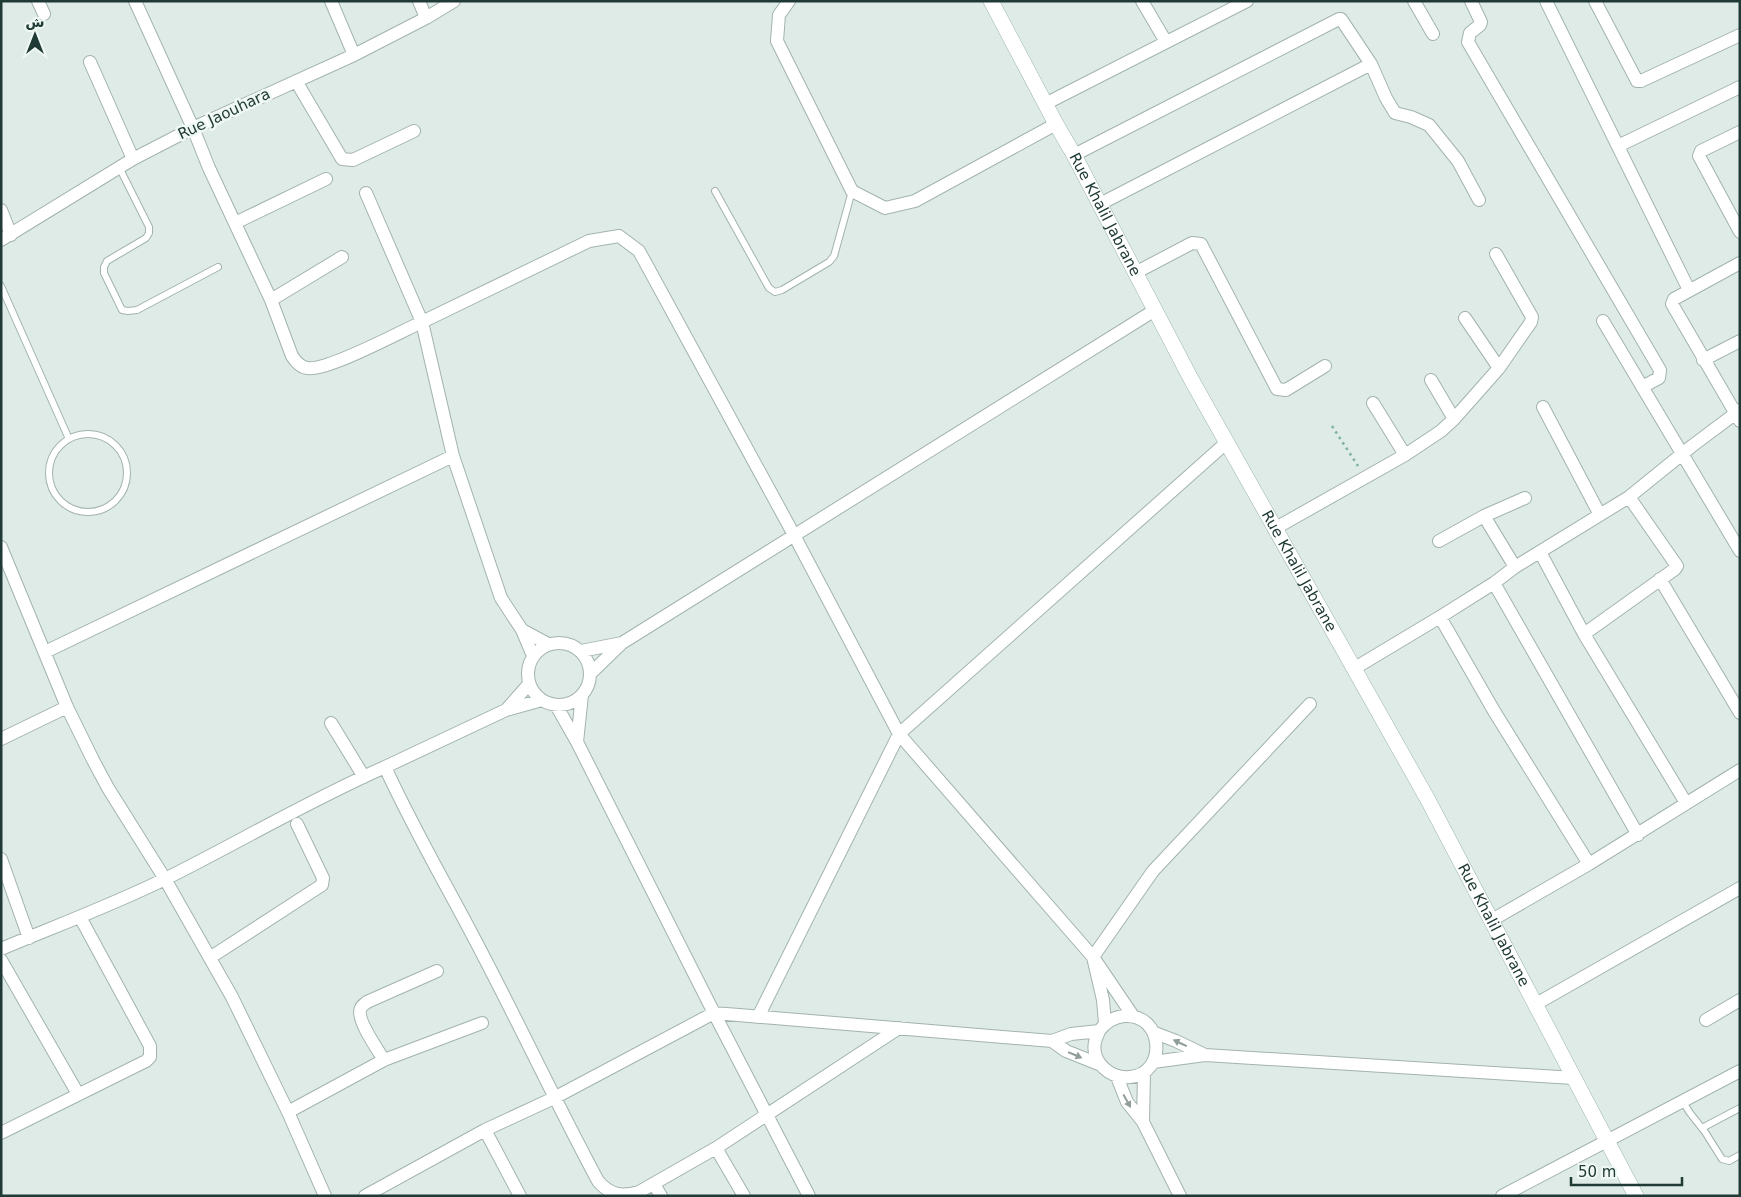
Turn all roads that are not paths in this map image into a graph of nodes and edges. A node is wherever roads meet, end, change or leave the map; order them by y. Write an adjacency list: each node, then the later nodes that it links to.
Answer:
1 (38, 1): 14 (street)
2 (135, 1): 26 (street)
3 (331, 1): 19 (street)
4 (419, 1): 15 (street)
5 (454, 1): 15 (street, Rue Jaouhara)
6 (789, 1): 35 (street)
7 (991, 1): 24 (street, Rue Khalil Jabrane)
8 (1142, 1): 18 (street)
9 (1247, 1): 18 (street)
10 (1414, 1): 16 (street)
11 (1471, 1): 60 (street)
12 (1546, 1): 29 (street)
13 (1595, 1): 17 (street)
14 (44, 14)
15 (426, 18): 19 (street, Rue Jaouhara)
16 (1433, 34)
17 (1740, 35)
18 (1166, 42): 24 (street)
19 (354, 55): 22 (street, Rue Jaouhara)
20 (90, 62): 31 (street)
21 (1371, 64): 30 (street); 37 (street); 38 (street)
22 (296, 81): 26 (street, Rue Jaouhara); 27 (street)
23 (1740, 87): 29 (street)
24 (1045, 104): 25 (street, Rue Khalil Jabrane)
25 (1056, 124): 30 (street, Rue Khalil Jabrane); 35 (street)
26 (193, 128): 31 (street, Rue Jaouhara); 40 (street)
27 (414, 131)
28 (1740, 132): 41 (street)
29 (1618, 146): 49 (street)
30 (1074, 155): 38 (street, Rue Khalil Jabrane)
31 (132, 159): 32 (street, Rue Jaouhara)
32 (120, 167): 42 (street, Rue Jaouhara); 46 (lane)
33 (326, 179): 40 (street)
34 (715, 191): 35 (lane)
35 (852, 191)
36 (366, 193): 54 (street)
37 (1479, 200)
38 (1100, 204): 47 (street, Rue Khalil Jabrane)
39 (1, 210): 42 (street)
40 (235, 222): 50 (street)
41 (1740, 232)
42 (6, 238)
43 (1496, 254): 58 (street)
44 (342, 257): 50 (street)
45 (1740, 263): 49 (street)
46 (218, 267)
47 (1135, 273): 51 (street, Rue Khalil Jabrane); 57 (street)
48 (1, 286): 65 (lane)
49 (1689, 290): 56 (street)
50 (271, 300): 54 (street)
51 (1155, 310): 66 (street, Rue Khalil Jabrane); 75 (street)
52 (1465, 318): 58 (street)
53 (1603, 321): 60 (street)
54 (422, 322): 69 (street); 75 (street)
55 (1740, 341): 56 (street)
56 (1703, 360): 63 (street)
57 (1325, 366)
58 (1499, 368): 64 (street)
59 (1431, 380): 64 (street)
60 (1642, 387): 67 (street)
61 (1373, 403): 68 (street)
62 (1543, 406): 72 (street)
63 (1738, 415): 67 (street)
64 (1454, 419): 68 (street)
65 (69, 439): 65 (lane)
66 (1226, 443): 74 (street, Rue Khalil Jabrane); 102 (street)
67 (1683, 453): 70 (street); 78 (street)
68 (1406, 455): 74 (street)
69 (453, 456): 84 (street); 89 (street)
70 (1629, 497): 72 (street); 81 (street)
71 (1524, 498): 73 (street)
72 (1600, 515): 79 (street)
73 (1484, 516): 76 (street); 80 (street)
74 (1274, 529): 91 (street, Rue Khalil Jabrane)
75 (794, 535): 86 (street); 102 (street)
76 (1439, 541)
77 (1, 547): 89 (street)
78 (1740, 551)
79 (1540, 552): 80 (street); 85 (street)
80 (1515, 567): 82 (street)
81 (1660, 579): 85 (street); 100 (street)
82 (1494, 583): 83 (street); 110 (street)
83 (1440, 617): 91 (street); 112 (street)
84 (522, 630): 87 (street); 90 (street)
85 (1584, 634): 108 (street)
86 (622, 642): 88 (street); 92 (street)
87 (548, 644): 88 (street); 90 (street)
88 (581, 651): 92 (street)
89 (45, 652): 98 (street)
90 (533, 656): 93 (street)
91 (1355, 668): 116 (street, Rue Khalil Jabrane)
92 (591, 673): 94 (street)
93 (529, 684): 95 (street); 99 (street)
94 (582, 695): 97 (street); 104 (street)
95 (542, 700): 97 (street); 99 (street)
96 (1310, 704): 120 (street)
97 (556, 705): 104 (street)
98 (67, 707): 103 (street); 113 (street)
99 (506, 710): 105 (street)
100 (1740, 712)
101 (331, 723): 107 (street)
102 (899, 734): 120 (street); 127 (street)
103 (1, 739)
104 (577, 742): 125 (street)
105 (385, 767): 107 (street); 143 (street)
106 (1740, 770): 108 (street)
107 (364, 776): 113 (street)
108 (1686, 803): 110 (street)
109 (297, 824): 119 (street)
110 (1638, 835): 112 (street)
111 (1, 859): 117 (street)
112 (1589, 864): 116 (street)
113 (165, 879): 115 (street); 119 (street)
114 (1740, 888): 124 (street)
115 (80, 917): 117 (street); 142 (street)
116 (1492, 920): 124 (street, Rue Khalil Jabrane)
117 (29, 938): 118 (street)
118 (1, 949)
119 (211, 957): 146 (street)
120 (1093, 957): 126 (street); 130 (street)
121 (1, 960): 142 (street)
122 (437, 971): 135 (street)
123 (1740, 1000): 128 (street)
124 (1536, 1004): 141 (street, Rue Khalil Jabrane)
125 (714, 1013): 127 (street); 143 (street); 147 (street)
126 (1133, 1016): 130 (street); 132 (street)
127 (758, 1017): 131 (street)
128 (1706, 1020)
129 (482, 1023): 135 (street)
130 (1102, 1027): 133 (street); 137 (street)
131 (899, 1028): 133 (street); 147 (street)
132 (1154, 1033): 134 (street, one-way to 132); 136 (street)
133 (1052, 1041): 137 (street, one-way to 137)
134 (1205, 1055): 136 (street); 141 (street)
135 (384, 1060): 146 (street)
136 (1153, 1062): 139 (street)
137 (1100, 1065): 140 (street)
138 (1740, 1071): 144 (street)
139 (1144, 1072): 140 (street); 148 (street)
140 (1116, 1076): 148 (street, one-way to 148)
141 (1574, 1078): 152 (street, Rue Khalil Jabrane)
142 (78, 1094): 151 (street)
143 (554, 1098): 150 (street); 155 (street)
144 (1683, 1102): 149 (lane); 152 (street)
145 (1740, 1108): 149 (lane)
146 (288, 1112): 157 (street)
147 (767, 1115): 153 (street); 162 (street)
148 (1143, 1122): 163 (street)
149 (1702, 1128): 154 (lane)
150 (485, 1130): 156 (street); 159 (street)
151 (1, 1133)
152 (1607, 1141): 164 (street); 165 (street, Rue Khalil Jabrane)
153 (716, 1148): 155 (street); 161 (street)
154 (1740, 1155)
155 (654, 1184): 160 (street)
156 (388, 1190): 158 (street)
157 (325, 1196)
158 (365, 1196)
159 (520, 1196)
160 (661, 1196)
161 (744, 1196)
162 (809, 1196)
163 (1180, 1196)
164 (1502, 1196)
165 (1636, 1196)

